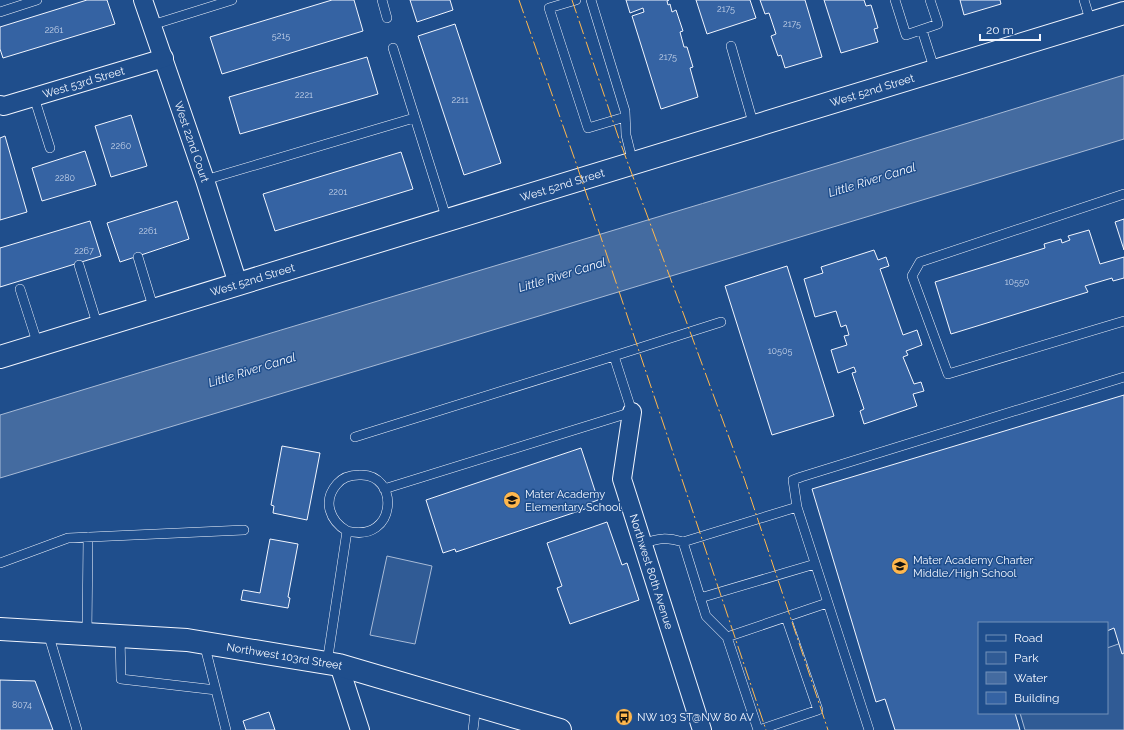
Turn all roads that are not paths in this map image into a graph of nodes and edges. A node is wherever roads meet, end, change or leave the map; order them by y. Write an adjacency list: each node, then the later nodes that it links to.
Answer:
1 (37, 0): 10 (lane)
2 (143, 0): 14 (street, West 22nd Court)
3 (232, 0): 14 (lane)
4 (382, 0): 12 (lane)
5 (576, 0): 22 (lane)
6 (591, 0): 22 (lane)
7 (895, 0): 15 (lane)
8 (930, 0): 15 (lane)
9 (1084, 0): 13 (lane)
10 (0, 12)
11 (1124, 13): 13 (street, West 52nd Street)
12 (387, 18)
13 (1091, 23): 19 (street, West 52nd Street)
14 (152, 25): 18 (street, West 22nd Court)
15 (922, 30): 19 (lane)
16 (731, 46): 24 (lane)
17 (393, 48): 23 (lane)
18 (164, 58): 20 (street, West 53rd Street); 27 (street, West 22nd Court)
19 (935, 71): 24 (street, West 52nd Street)
20 (34, 97): 21 (street, West 53rd Street); 25 (lane)
21 (2, 105)
22 (625, 117): 26 (lane)
23 (414, 118): 27 (lane); 29 (lane)
24 (754, 126): 26 (street, West 52nd Street)
25 (50, 148)
26 (633, 163): 29 (street, West 52nd Street)
27 (205, 180): 32 (street, West 22nd Court)
28 (1124, 194): 35 (lane)
29 (447, 220): 32 (street, West 52nd Street)
30 (138, 257): 34 (lane)
31 (79, 265): 37 (lane)
32 (238, 284): 34 (street, West 52nd Street)
33 (20, 290): 38 (lane)
34 (154, 310): 37 (street, West 52nd Street)
35 (1124, 321)
36 (721, 322): 39 (lane)
37 (98, 327): 38 (street, West 52nd Street)
38 (38, 345): 40 (street, West 52nd Street)
39 (614, 356): 42 (lane); 43 (lane)
40 (0, 357)
41 (1124, 377): 45 (lane)
42 (632, 412): 44 (lane); 50 (street, Northwest 80th Avenue)
43 (355, 436)
44 (384, 489): 47 (lane); 47 (lane)
45 (797, 507): 49 (lane); 52 (lane)
46 (244, 530): 48 (lane)
47 (347, 531): 62 (lane)
48 (88, 537): 51 (lane); 58 (lane)
49 (683, 542): 50 (lane); 53 (lane)
50 (642, 544): 71 (street, Northwest 80th Avenue)
51 (0, 564)
52 (816, 564): 53 (lane); 54 (lane)
53 (700, 598): 60 (lane)
54 (827, 603): 55 (lane); 65 (lane)
55 (786, 617): 60 (lane); 72 (lane)
56 (0, 629): 57 (street, Northwest 103rd Street)
57 (48, 631): 58 (street, Northwest 103rd Street); 66 (lane)
58 (87, 634): 59 (street, Northwest 103rd Street)
59 (120, 636): 61 (street, Northwest 103rd Street); 63 (lane)
60 (727, 637): 72 (lane)
61 (204, 643): 62 (street, Northwest 103rd Street); 63 (lane)
62 (333, 664): 64 (street, Northwest 103rd Street); 68 (street)
63 (216, 690): 67 (lane)
64 (476, 705): 69 (lane); 70 (street, Northwest 103rd Street)
65 (868, 729)
66 (77, 730)
67 (226, 730)
68 (360, 730)
69 (473, 730)
70 (560, 730)
71 (702, 730)
72 (759, 730)

